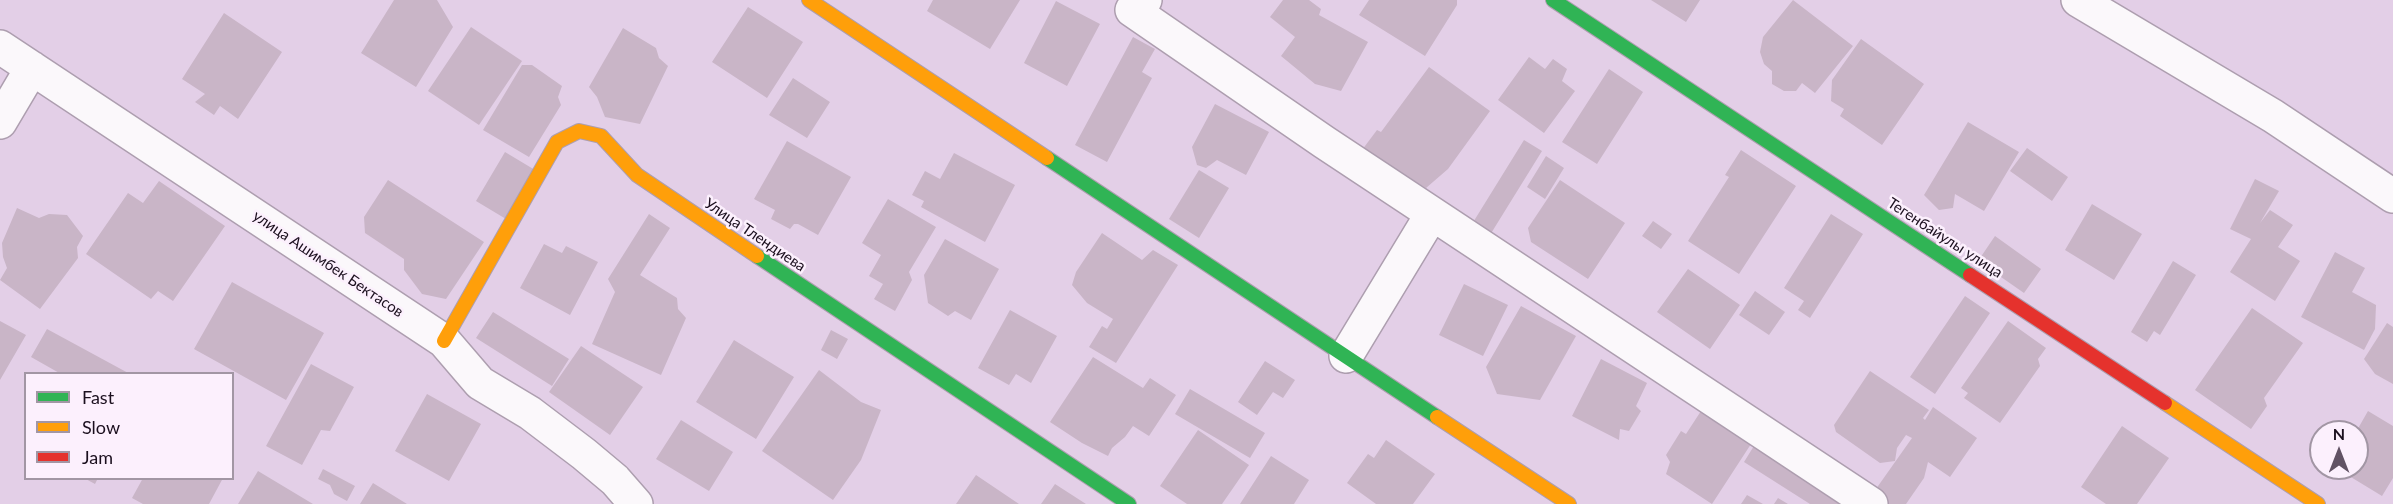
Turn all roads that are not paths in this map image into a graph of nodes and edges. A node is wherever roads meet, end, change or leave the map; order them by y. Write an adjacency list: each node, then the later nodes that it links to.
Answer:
1 (809, 0): 11 (street)
2 (1553, 0): 16 (street, Тегенбайулы улица)
3 (2078, 0): 8 (street)
4 (1131, 3): 9 (street)
5 (0, 46): 6 (street, улица Ашимбек Бектасов)
6 (32, 68): 7 (street); 10 (street, улица Ашимбек Бектасов)
7 (0, 122)
8 (2393, 196)
9 (1432, 214): 11 (street); 15 (street)
10 (444, 341): 12 (street, улица Ашимбек Бектасов); 13 (street, Улица Тлендиева)
11 (1346, 356): 14 (street)
12 (636, 504)
13 (1129, 504)
14 (1569, 504)
15 (1871, 504)
16 (2319, 504)

